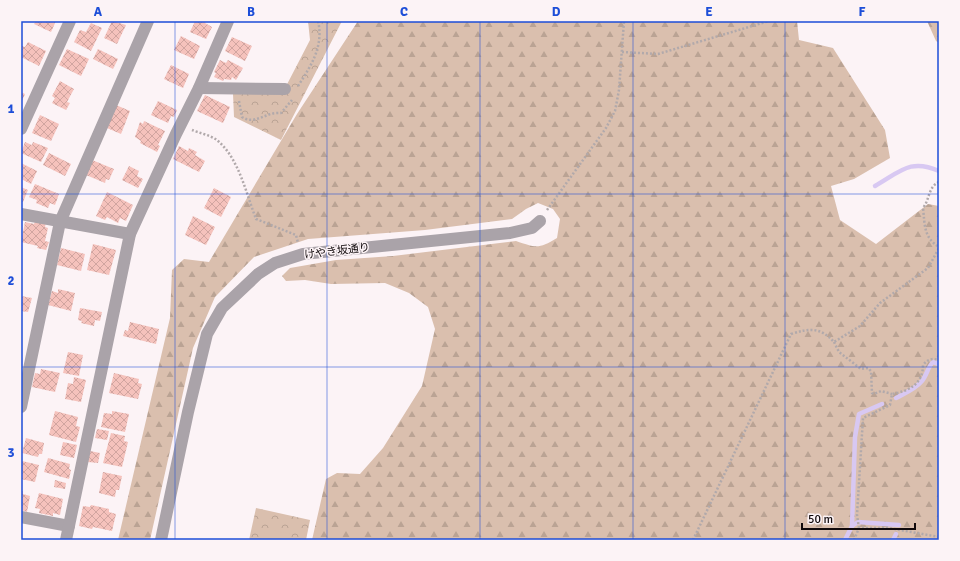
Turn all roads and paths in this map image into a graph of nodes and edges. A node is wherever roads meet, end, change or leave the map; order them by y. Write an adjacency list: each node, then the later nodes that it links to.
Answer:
1 (70, 21): 12 (street)
2 (148, 21): 16 (street)
3 (228, 21): 8 (street)
4 (318, 21): 10 (path)
5 (624, 21): 7 (path)
6 (769, 21): 7 (path)
7 (622, 52): 15 (path)
8 (199, 88): 9 (street); 11 (street)
9 (238, 89): 10 (street); 10 (path)
10 (291, 92)
11 (180, 125): 17 (street); 19 (path)
12 (21, 130)
13 (939, 182): 18 (path)
14 (21, 214): 16 (street)
15 (540, 221): 19 (street, けやき坂通り)
16 (60, 222): 17 (street); 23 (street)
17 (130, 234): 25 (street)
18 (939, 248): 20 (path)
19 (298, 255): 29 (street, けやき坂通り)
20 (834, 342): 22 (path); 30 (path)
21 (939, 360): 22 (path)
22 (892, 394): 26 (path)
23 (21, 407)
24 (21, 517): 25 (street)
25 (69, 526): 28 (street)
26 (859, 528): 27 (path); 31 (path)
27 (939, 538)
28 (66, 540)
29 (161, 540)
30 (693, 540)
31 (854, 540)

